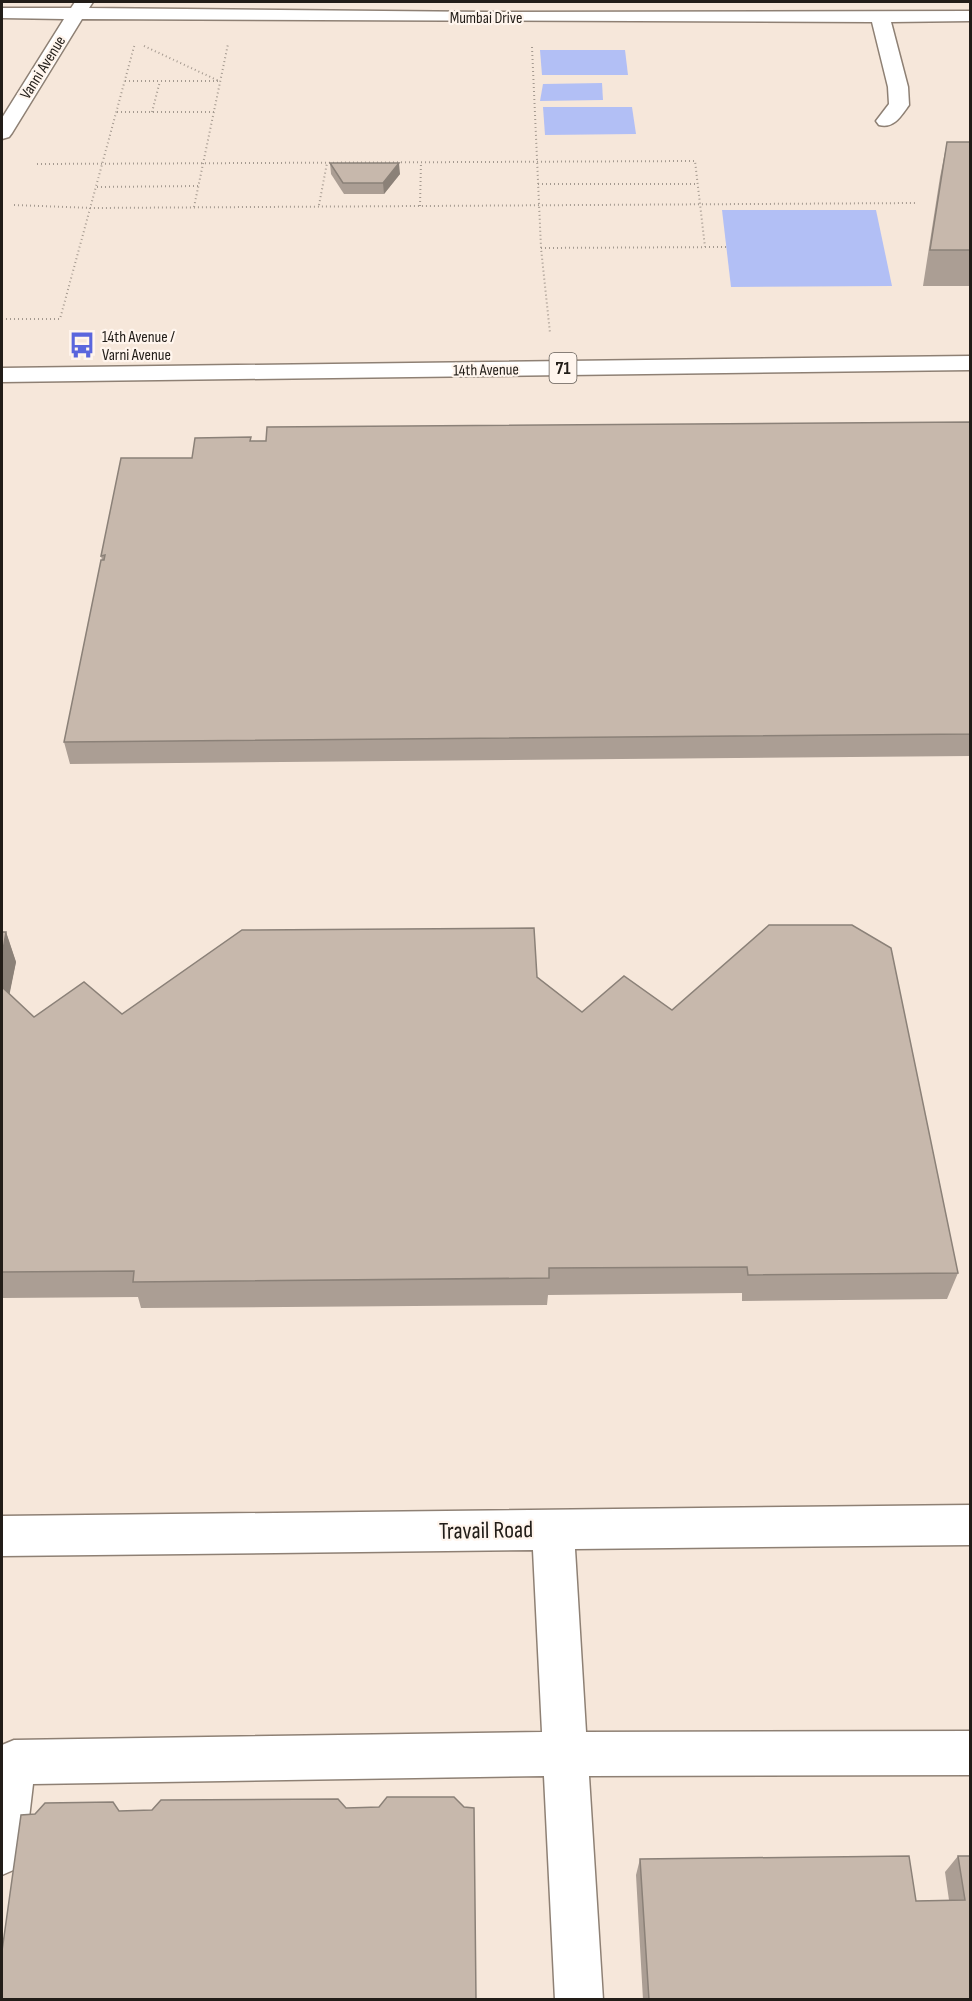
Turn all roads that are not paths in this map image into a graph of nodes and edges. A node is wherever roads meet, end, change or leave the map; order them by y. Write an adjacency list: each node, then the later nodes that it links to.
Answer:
1 (80, 7): 2 (street, Mumbai Drive); 3 (street, Mumbai Drive); 6 (street, Vanni Avenue)
2 (2, 13)
3 (880, 16): 4 (street, Mumbai Drive); 5 (street)
4 (970, 16)
5 (886, 122)
6 (2, 133)
7 (970, 363): 8 (street, 14th Avenue / 71)
8 (2, 375)
9 (970, 1525): 10 (street, Travail Road)
10 (553, 1529): 11 (street, Travail Road); 13 (street)
11 (2, 1536)
12 (970, 1753): 13 (street)
13 (566, 1755): 14 (street); 16 (street)
14 (8, 1763): 15 (street)
15 (2, 1852)
16 (579, 2000)

